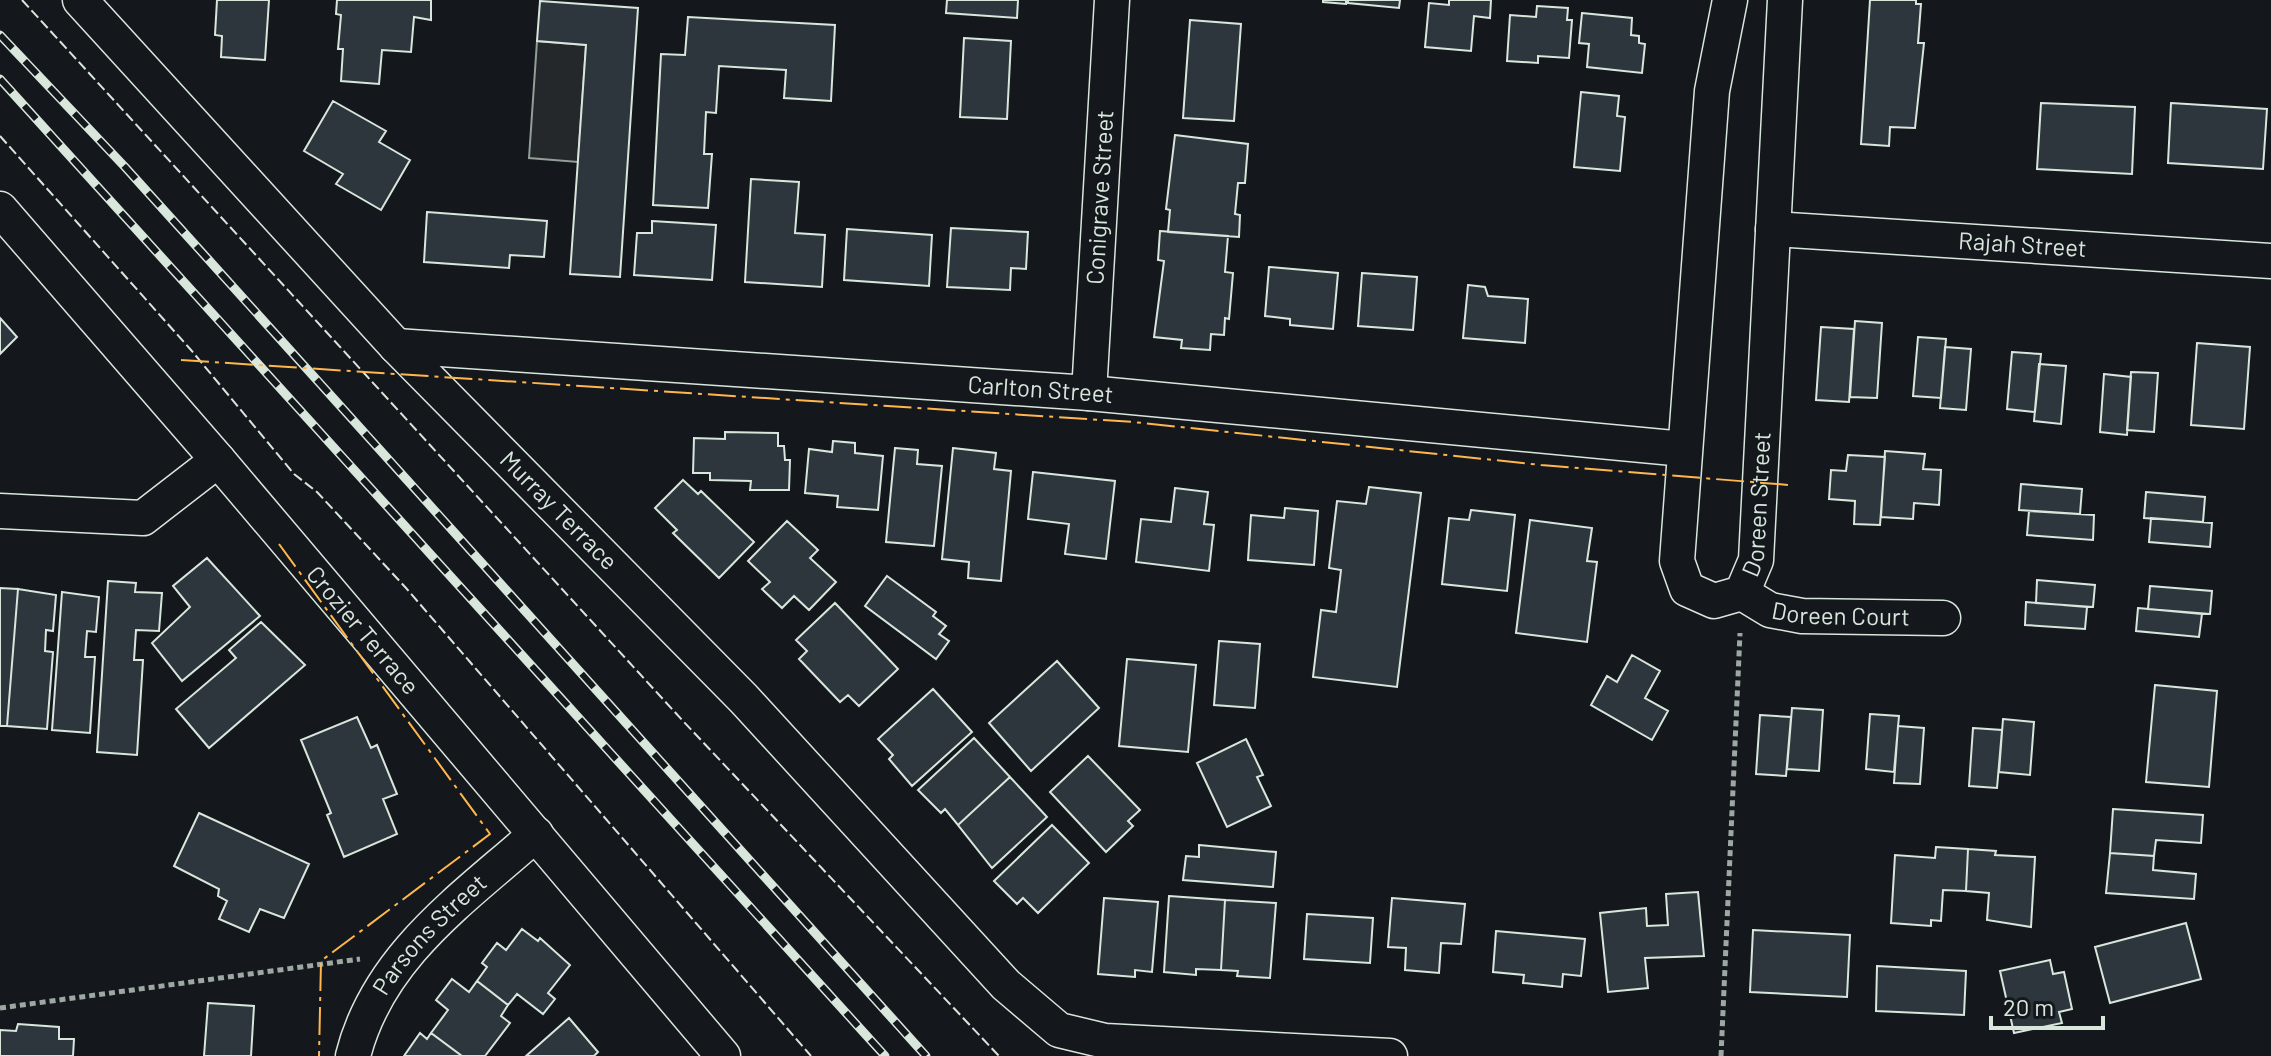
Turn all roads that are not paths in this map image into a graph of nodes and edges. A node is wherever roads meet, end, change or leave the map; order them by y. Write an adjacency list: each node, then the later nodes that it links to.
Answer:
1 (80, 0): 8 (street, Murray Terrace)
2 (1112, 0): 9 (street, Conigrave Street)
3 (1730, 0): 10 (street, Doreen Street)
4 (1785, 0): 6 (street, Doreen Street)
5 (0, 209): 11 (street, Crozier Terrace)
6 (1773, 229): 7 (street, Rajah Street); 13 (street, Doreen Street)
7 (2271, 261)
8 (396, 346): 9 (street, Carlton Street); 18 (street, Murray Terrace)
9 (1089, 393): 10 (street, Carlton Street)
10 (1684, 449): 13 (street, Doreen Street)
11 (218, 460): 12 (street); 15 (street, Crozier Terrace)
12 (0, 511)
13 (1742, 593): 14 (street, Doreen Court)
14 (1943, 618)
15 (536, 834): 16 (street, Parsons Street); 17 (street, Crozier Terrace)
16 (353, 1056)
17 (723, 1056)
18 (1390, 1056)

